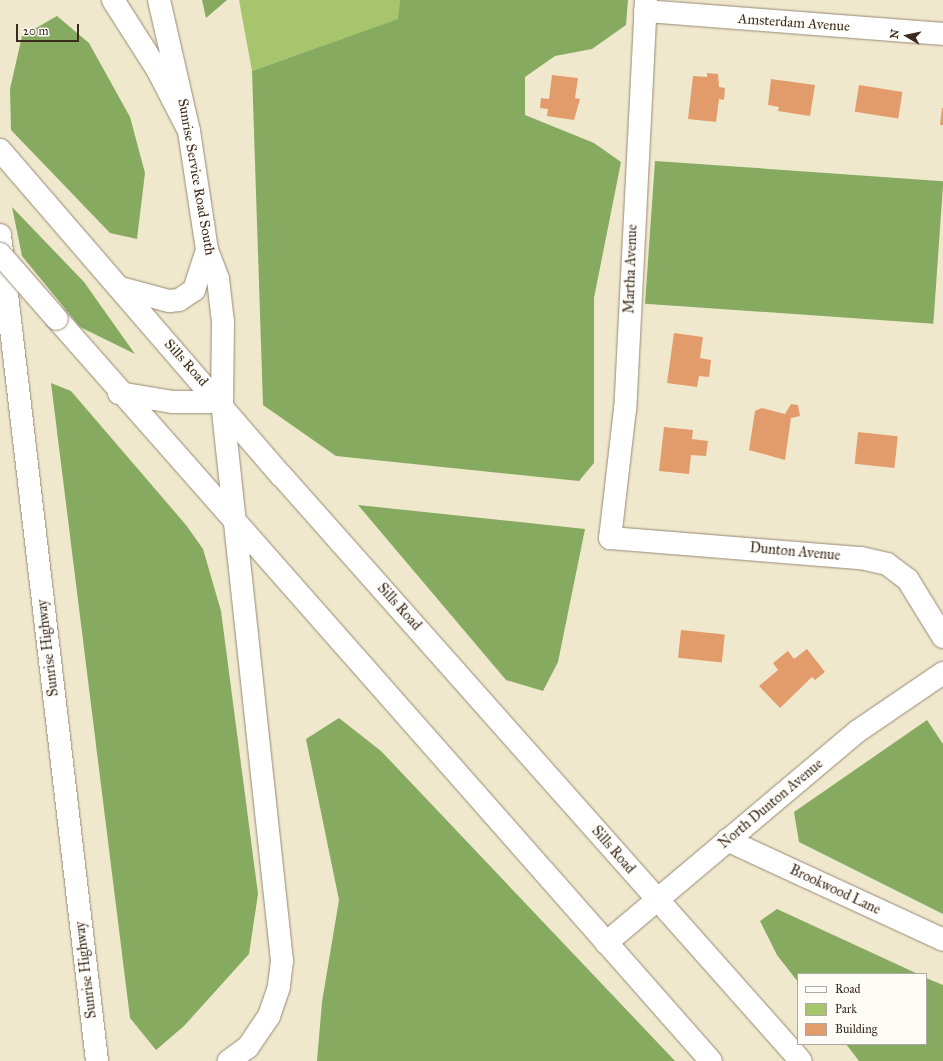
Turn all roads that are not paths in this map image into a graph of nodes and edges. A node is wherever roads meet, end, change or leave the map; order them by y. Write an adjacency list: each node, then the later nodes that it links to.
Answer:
1 (113, 0): 5 (main road)
2 (159, 0): 5 (main road, Sunrise Service Road South)
3 (645, 6): 4 (main road, Amsterdam Avenue); 14 (main road, Martha Avenue)
4 (943, 34)
5 (189, 131): 8 (main road, Sunrise Service Road South)
6 (0, 150): 10 (main road, Sills Road)
7 (0, 235): 21 (main road, Sunrise Highway)
8 (207, 250): 10 (main road); 12 (main road, Sunrise Service Road South)
9 (0, 254): 11 (main road, bridge)
10 (120, 288): 12 (main road, Sills Road)
11 (119, 393): 12 (main road); 13 (main road)
12 (222, 402): 13 (main road, Sunrise Service Road South); 18 (main road, Sills Road)
13 (234, 523): 20 (main road); 22 (main road, Sunrise Service Road South)
14 (610, 538): 15 (main road, Dunton Avenue)
15 (943, 637)
16 (943, 673): 17 (main road, North Dunton Avenue)
17 (727, 840): 18 (main road, North Dunton Avenue); 19 (main road, Brookwood Lane)
18 (656, 900): 20 (main road, North Dunton Avenue); 24 (main road, Sills Road)
19 (943, 940)
20 (606, 943): 23 (main road)
21 (97, 1061)
22 (229, 1061)
23 (711, 1061)
24 (801, 1061)

